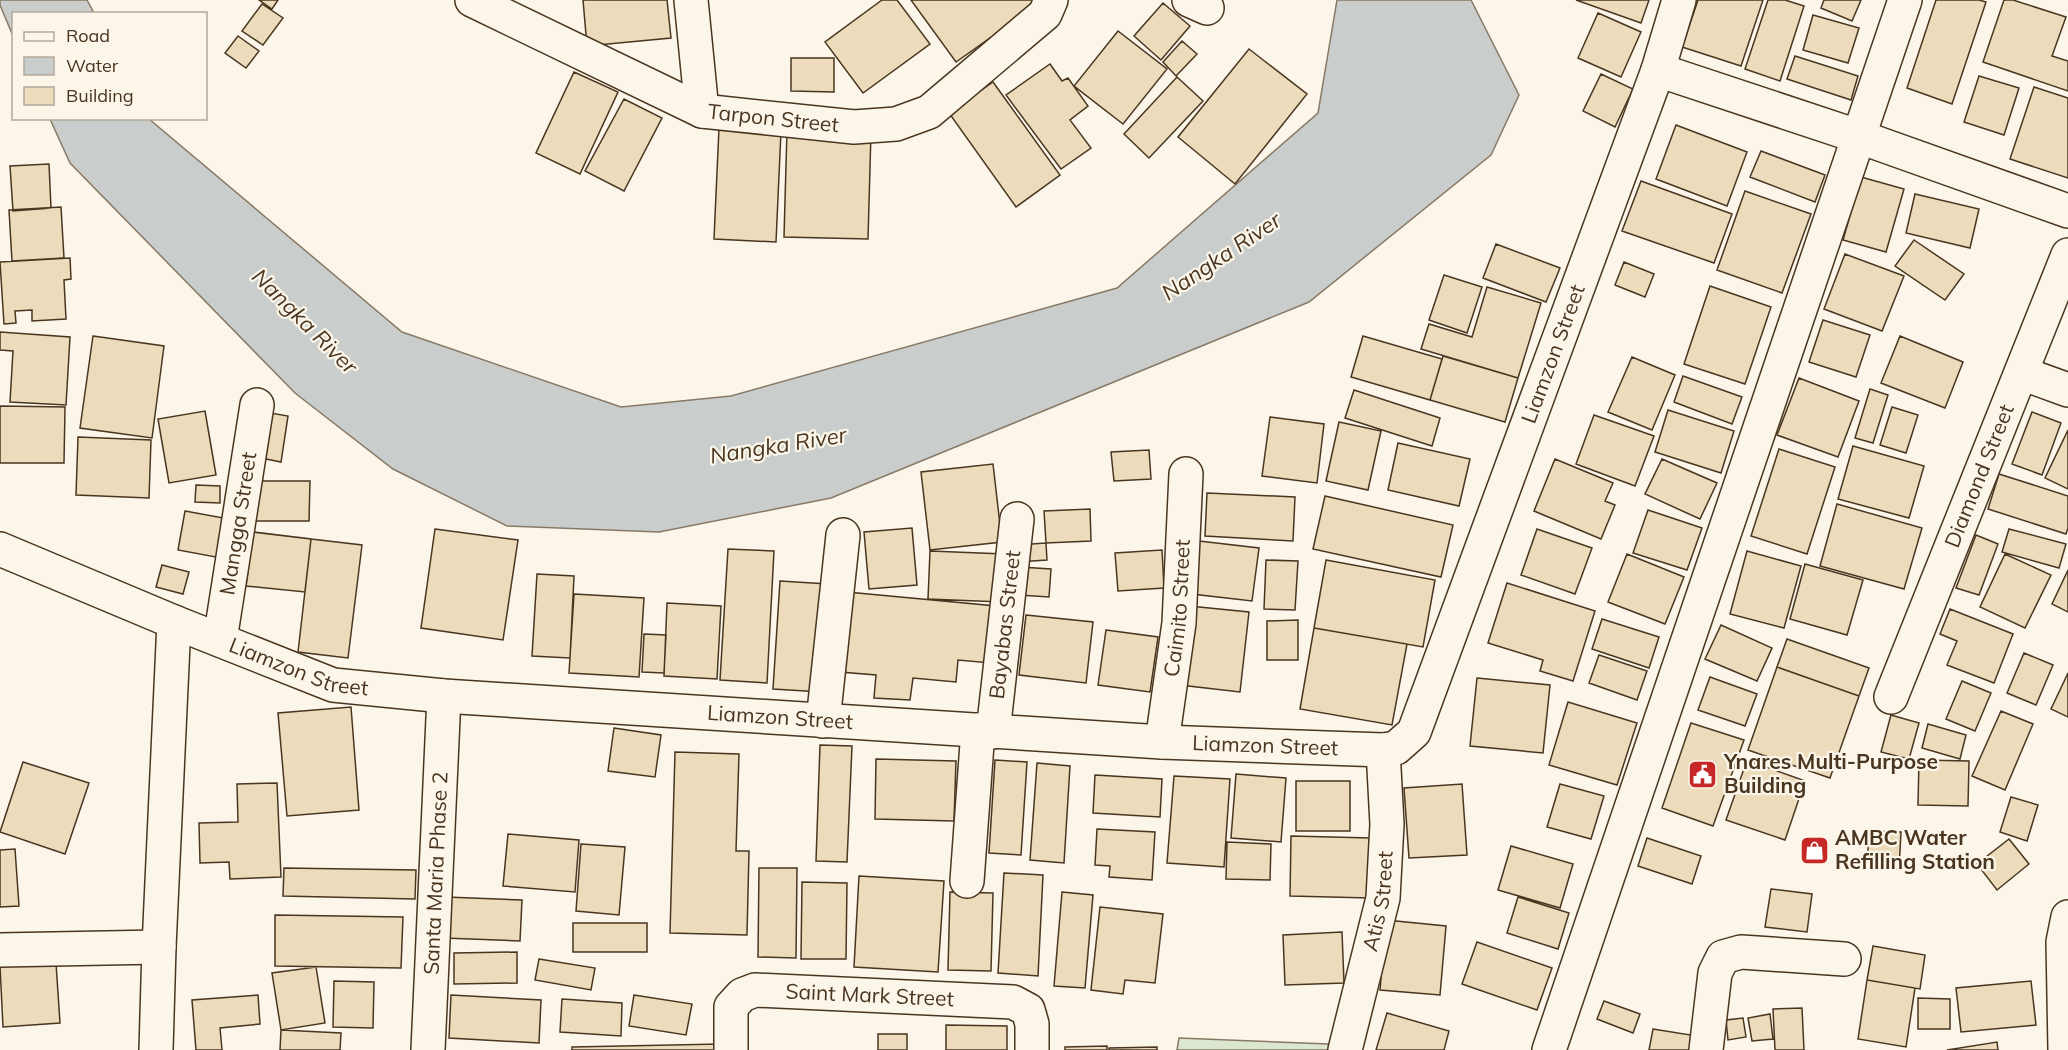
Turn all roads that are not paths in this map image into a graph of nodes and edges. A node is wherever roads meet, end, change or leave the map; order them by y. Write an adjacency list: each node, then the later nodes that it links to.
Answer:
1 (472, 0): 7 (street, Tarpon Street)
2 (691, 0): 7 (street)
3 (1051, 0): 7 (street, Tarpon Street)
4 (1679, 0): 6 (street, Liamzon Street)
5 (1905, 0): 8 (street)
6 (1658, 70): 8 (street); 25 (street, Liamzon Street)
7 (702, 111)
8 (1860, 137): 9 (street); 36 (street)
9 (2068, 211)
10 (2068, 255): 11 (street, Diamond Street)
11 (2021, 373): 12 (street); 21 (street, Diamond Street)
12 (2068, 390)
13 (257, 405): 19 (street, Mangga Street)
14 (1186, 474): 24 (street, Caimito Street)
15 (1017, 519): 23 (street, Bayabas Street)
16 (843, 535): 22 (street)
17 (0, 549): 18 (street, Liamzon Street)
18 (174, 622): 19 (street, Liamzon Street); 28 (street)
19 (220, 640): 20 (street, Liamzon Street)
20 (444, 696): 22 (street, Liamzon Street); 32 (street, Santa Maria Phase 2)
21 (1891, 697)
22 (823, 721): 23 (street, Liamzon Street)
23 (986, 731): 24 (street, Liamzon Street); 26 (street, Bayabas Street)
24 (1162, 742): 25 (street, Liamzon Street)
25 (1383, 750): 35 (street, Atis Street)
26 (967, 881)
27 (2066, 934): 38 (street)
28 (159, 947): 29 (street); 31 (street)
29 (0, 950)
30 (1844, 959): 37 (street)
31 (156, 1050)
32 (428, 1050)
33 (731, 1050): 34 (street, Saint Mark Street)
34 (1032, 1050)
35 (1345, 1050)
36 (1549, 1050)
37 (1706, 1050)
38 (2065, 1050)

